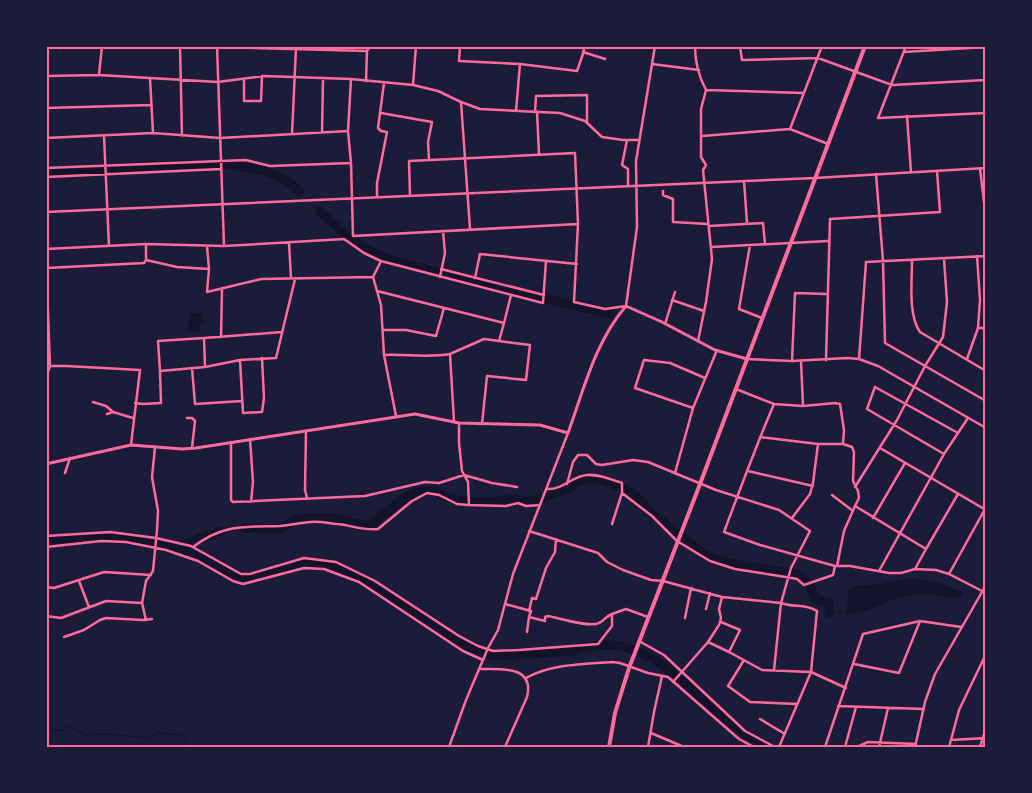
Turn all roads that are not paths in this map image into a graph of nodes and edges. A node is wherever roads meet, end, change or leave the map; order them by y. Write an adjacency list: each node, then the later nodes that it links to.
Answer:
1 (102, 46): 25 (street)
2 (180, 46): 3 (street); 33 (street)
3 (217, 46): 15 (street); 36 (street)
4 (370, 46): 16 (street)
5 (416, 46): 38 (street)
6 (460, 46): 21 (street)
7 (583, 46): 17 (street)
8 (655, 46): 22 (street)
9 (695, 46): 23 (street)
10 (740, 46): 19 (street)
11 (822, 46): 19 (street)
12 (865, 46): 24 (main road)
13 (906, 46): 18 (street)
14 (986, 47): 18 (street)
15 (296, 48): 16 (street); 28 (street)
16 (367, 51): 34 (street)
17 (584, 52): 20 (street); 21 (street)
18 (904, 52): 39 (street)
19 (818, 58): 24 (street); 41 (street)
20 (606, 59)
21 (520, 64): 45 (street)
22 (652, 64): 23 (street); 62 (street)
23 (698, 70): 40 (street)
24 (856, 72): 39 (street); 63 (main road)
25 (99, 75): 26 (street); 29 (street)
26 (46, 76)
27 (262, 76): 28 (street); 30 (street); 30 (street)
28 (294, 76): 31 (street); 55 (street)
29 (150, 78): 33 (street); 43 (street)
30 (244, 78): 36 (street)
31 (323, 78): 32 (street); 54 (street)
32 (351, 79): 34 (street); 52 (street)
33 (181, 80): 36 (street); 57 (street)
34 (366, 80): 37 (street)
35 (986, 80): 39 (street)
36 (218, 82): 60 (street)
37 (384, 83): 38 (street); 47 (street)
38 (413, 85): 42 (street)
39 (892, 85): 49 (street)
40 (706, 90): 41 (street); 58 (street)
41 (804, 93): 51 (street)
42 (460, 102): 45 (street); 65 (street)
43 (151, 105): 44 (street); 53 (street)
44 (46, 108)
45 (516, 111): 46 (street)
46 (536, 112): 50 (street); 50 (street); 64 (street)
47 (381, 113): 66 (street); 86 (street)
48 (986, 113): 49 (street)
49 (907, 116): 74 (street)
50 (587, 123): 61 (street)
51 (790, 129): 58 (street); 63 (street)
52 (348, 131): 54 (street); 67 (street)
53 (153, 133): 56 (street); 57 (street)
54 (322, 133): 55 (street)
55 (292, 134): 60 (street)
56 (104, 136): 59 (street); 72 (street)
57 (182, 136): 60 (street)
58 (702, 136): 79 (street)
59 (46, 138)
60 (220, 138): 68 (street)
61 (627, 140): 62 (street); 80 (street)
62 (639, 140): 81 (street)
63 (828, 144): 77 (main road)
64 (539, 154): 65 (street); 82 (street)
65 (464, 158): 66 (street); 84 (street)
66 (429, 159): 85 (street)
67 (351, 163): 68 (street); 87 (street)
68 (221, 165): 72 (street); 72 (street); 88 (street)
69 (46, 168): 72 (street)
70 (986, 168): 71 (street)
71 (980, 169): 73 (street); 92 (street)
72 (105, 170): 76 (street); 89 (street)
73 (937, 171): 74 (street); 91 (street)
74 (911, 172): 75 (street)
75 (876, 174): 77 (street); 91 (street)
76 (46, 177)
77 (815, 178): 78 (street); 100 (main road)
78 (744, 181): 79 (street); 94 (street)
79 (704, 183): 81 (street); 95 (street)
80 (628, 185): 81 (street); 82 (street)
81 (636, 185): 134 (street)
82 (577, 188): 84 (street); 93 (street)
83 (663, 191): 95 (street)
84 (467, 193): 85 (street); 96 (street)
85 (410, 196): 86 (street)
86 (377, 197): 87 (street)
87 (352, 198): 88 (street); 97 (street)
88 (222, 204): 89 (street); 106 (street)
89 (107, 210): 90 (street); 104 (street)
90 (46, 212)
91 (878, 216): 98 (street); 116 (street)
92 (986, 218)
93 (578, 224): 96 (street); 118 (street)
94 (747, 224): 95 (street); 102 (street)
95 (708, 225): 107 (street)
96 (470, 229): 97 (street)
97 (443, 231): 121 (street)
98 (828, 241): 100 (street); 130 (street)
99 (289, 243): 106 (street); 114 (street); 124 (street)
100 (791, 243): 102 (street); 137 (main road)
101 (146, 244): 104 (street); 105 (street); 113 (street)
102 (765, 244): 103 (street)
103 (750, 245): 107 (street); 137 (street)
104 (109, 246): 108 (street)
105 (207, 246): 106 (street); 120 (street)
106 (224, 246)
107 (711, 247): 136 (street)
108 (46, 249)
109 (977, 256): 110 (street); 112 (street); 140 (street)
110 (986, 256)
111 (46, 259): 119 (street)
112 (944, 259): 117 (street); 148 (street)
113 (146, 260): 119 (street); 120 (street)
114 (381, 260): 122 (street); 123 (street)
115 (546, 261): 118 (street); 126 (street); 132 (street)
116 (883, 261): 117 (street); 154 (street); 162 (street)
117 (912, 261): 148 (street)
118 (576, 264): 134 (street)
119 (47, 268): 161 (street)
120 (209, 268): 127 (street)
121 (441, 270): 122 (street); 126 (street)
122 (440, 276): 131 (street)
123 (373, 277): 125 (street); 128 (street)
124 (291, 278): 125 (street); 127 (street)
125 (295, 278): 143 (street)
126 (475, 278): 132 (street)
127 (222, 289): 144 (street)
128 (377, 291): 135 (street); 142 (street)
129 (675, 292): 133 (street)
130 (827, 294): 157 (street); 158 (street)
131 (511, 295): 132 (street); 138 (street)
132 (544, 295)
133 (672, 300): 136 (street); 139 (street)
134 (626, 306): 139 (main road); 191 (main road)
135 (444, 308): 138 (street); 142 (street)
136 (704, 311): 147 (street)
137 (762, 318): 153 (main road)
138 (504, 323): 146 (street)
139 (665, 324): 147 (main road)
140 (978, 328): 141 (street); 155 (street)
141 (986, 328)
142 (383, 330): 151 (street)
143 (282, 332): 144 (street); 152 (street)
144 (221, 337): 145 (street)
145 (204, 338): 163 (street); 165 (street)
146 (499, 341): 150 (street); 187 (street)
147 (698, 342): 149 (main road)
148 (938, 344): 155 (street); 162 (street)
149 (717, 350): 153 (main road); 168 (street)
150 (450, 354): 151 (street); 185 (street)
151 (384, 355): 181 (street)
152 (262, 358): 156 (street); 171 (street)
153 (747, 359): 158 (street); 170 (main road)
154 (859, 359): 157 (street); 169 (street)
155 (967, 359): 166 (street)
156 (240, 360): 163 (street); 171 (street)
157 (826, 360): 159 (street)
158 (792, 361): 159 (street)
159 (801, 361): 177 (street)
160 (46, 366): 161 (street)
161 (50, 366): 167 (street); 174 (street)
162 (925, 366): 169 (street); 172 (street)
163 (205, 367): 164 (street)
164 (192, 368): 165 (street); 171 (street)
165 (160, 371): 174 (street)
166 (986, 371)
167 (46, 377)
168 (705, 378): 178 (street); 178 (street)
169 (914, 386): 175 (street); 184 (street)
170 (736, 389): 176 (street); 212 (main road)
171 (242, 401)
172 (986, 401)
173 (93, 402): 179 (street)
174 (135, 403): 182 (street)
175 (906, 403): 188 (street); 188 (street); 192 (street)
176 (774, 404): 177 (street); 193 (street)
177 (803, 406): 197 (street)
178 (692, 408): 208 (street)
179 (113, 412): 180 (street); 182 (street)
180 (107, 414)
181 (396, 416): 185 (main road); 190 (main road)
182 (133, 418): 198 (street)
183 (188, 418): 200 (street)
184 (968, 418): 189 (street); 192 (street)
185 (454, 422): 186 (main road)
186 (459, 423): 187 (main road); 209 (street)
187 (482, 424): 191 (main road)
188 (894, 425): 201 (street); 202 (street)
189 (986, 428)
190 (306, 431): 194 (main road); 221 (street)
191 (568, 433): 216 (street)
192 (958, 433): 202 (street)
193 (760, 437): 196 (street); 206 (street)
194 (250, 439): 195 (main road); 222 (street)
195 (231, 442): 200 (main road); 222 (street)
196 (818, 444): 197 (street); 213 (street)
197 (843, 444): 215 (street)
198 (131, 445): 199 (main road); 203 (main road)
199 (155, 446): 200 (main road); 235 (street)
200 (192, 448)
201 (880, 448): 204 (street); 215 (street)
202 (944, 454): 210 (street)
203 (70, 458): 205 (main road); 207 (street)
204 (905, 463): 210 (street); 229 (street)
205 (46, 464)
206 (748, 471): 213 (street); 220 (street)
207 (65, 473)
208 (675, 473): 211 (street); 212 (street)
209 (464, 475): 214 (street); 221 (street); 223 (street)
210 (932, 478): 218 (street); 232 (street)
211 (567, 484): 216 (street); 217 (street)
212 (700, 484): 220 (street); 236 (main road)
213 (812, 486): 228 (street)
214 (517, 487)
215 (855, 487): 225 (street)
216 (546, 491): 224 (street)
217 (622, 492): 230 (street); 236 (street)
218 (958, 494): 226 (street); 240 (street)
219 (832, 495): 227 (street)
220 (738, 496): 228 (street); 241 (street)
221 (307, 498): 222 (street)
222 (252, 502)
223 (469, 502): 224 (street); 238 (street)
224 (540, 505): 231 (street)
225 (855, 506): 227 (street); 229 (street)
226 (985, 509): 245 (street)
227 (853, 511): 242 (street)
228 (792, 518): 241 (street)
229 (873, 518): 232 (street)
230 (612, 524)
231 (530, 531): 234 (street); 258 (street)
232 (901, 534): 240 (street); 244 (street)
233 (46, 536): 235 (street)
234 (556, 538): 249 (street); 261 (street)
235 (156, 539): 238 (street); 239 (street)
236 (678, 541): 247 (street); 249 (main road)
237 (46, 547): 239 (street)
238 (192, 547): 276 (street)
239 (155, 548): 246 (street); 279 (street)
240 (926, 549): 243 (street)
241 (798, 555): 242 (street); 247 (street)
242 (836, 566): 244 (street); 247 (street)
243 (915, 570): 244 (street); 245 (street)
244 (879, 571)
245 (949, 574): 253 (street)
246 (151, 575): 248 (street); 256 (street)
247 (788, 577): 257 (street)
248 (78, 580): 251 (street); 259 (street)
249 (663, 581): 252 (street); 265 (main road)
250 (986, 585): 253 (street)
251 (46, 587)
252 (692, 588): 254 (street); 266 (street)
253 (984, 592): 271 (street)
254 (710, 593): 255 (street); 260 (street)
255 (722, 597): 257 (street); 270 (street)
256 (142, 603): 259 (street); 268 (street)
257 (781, 603): 283 (street); 284 (street)
258 (505, 604): 261 (street); 276 (street)
259 (90, 607): 263 (street)
260 (706, 609)
261 (528, 611): 264 (street)
262 (612, 614): 264 (street); 265 (street); 276 (street)
263 (46, 616)
264 (529, 617): 272 (street)
265 (648, 617): 275 (main road)
266 (686, 618)
267 (152, 619): 268 (street)
268 (146, 620): 273 (street)
269 (920, 621): 271 (street); 281 (street); 281 (street)
270 (720, 622): 274 (street); 277 (street)
271 (961, 627): 294 (street)
272 (527, 632)
273 (64, 637)
274 (708, 642): 277 (street); 285 (street)
275 (638, 643): 285 (street); 305 (main road)
276 (487, 649): 279 (street)
277 (729, 652): 280 (street)
278 (986, 654): 300 (street)
279 (483, 659): 282 (street)
280 (744, 660): 283 (street); 290 (street)
281 (854, 664): 289 (street)
282 (479, 668): 287 (street); 303 (street)
283 (774, 670): 284 (street)
284 (811, 672): 289 (street); 290 (street)
285 (681, 673): 288 (street); 309 (street)
286 (662, 676): 287 (street); 288 (street); 297 (street)
287 (526, 678): 304 (street)
288 (674, 681): 308 (street)
289 (846, 688): 291 (street)
290 (797, 704): 298 (street)
291 (838, 706): 292 (street); 311 (street)
292 (856, 707): 293 (street); 312 (street)
293 (888, 708): 294 (street); 301 (street)
294 (924, 709): 302 (street)
295 (760, 718): 298 (street)
296 (986, 728): 299 (street)
297 (651, 732): 306 (street); 307 (street)
298 (785, 734): 310 (street)
299 (984, 738): 300 (street); 316 (street)
300 (951, 740): 315 (street)
301 (880, 742): 302 (street); 313 (street); 314 (street)
302 (915, 745)
303 (449, 747)
304 (505, 747)
305 (609, 747)
306 (648, 747)
307 (684, 747)
308 (754, 747)
309 (775, 747)
310 (779, 747)
311 (825, 747)
312 (844, 747)
313 (857, 747)
314 (879, 747)
315 (949, 747)
316 (980, 747)

